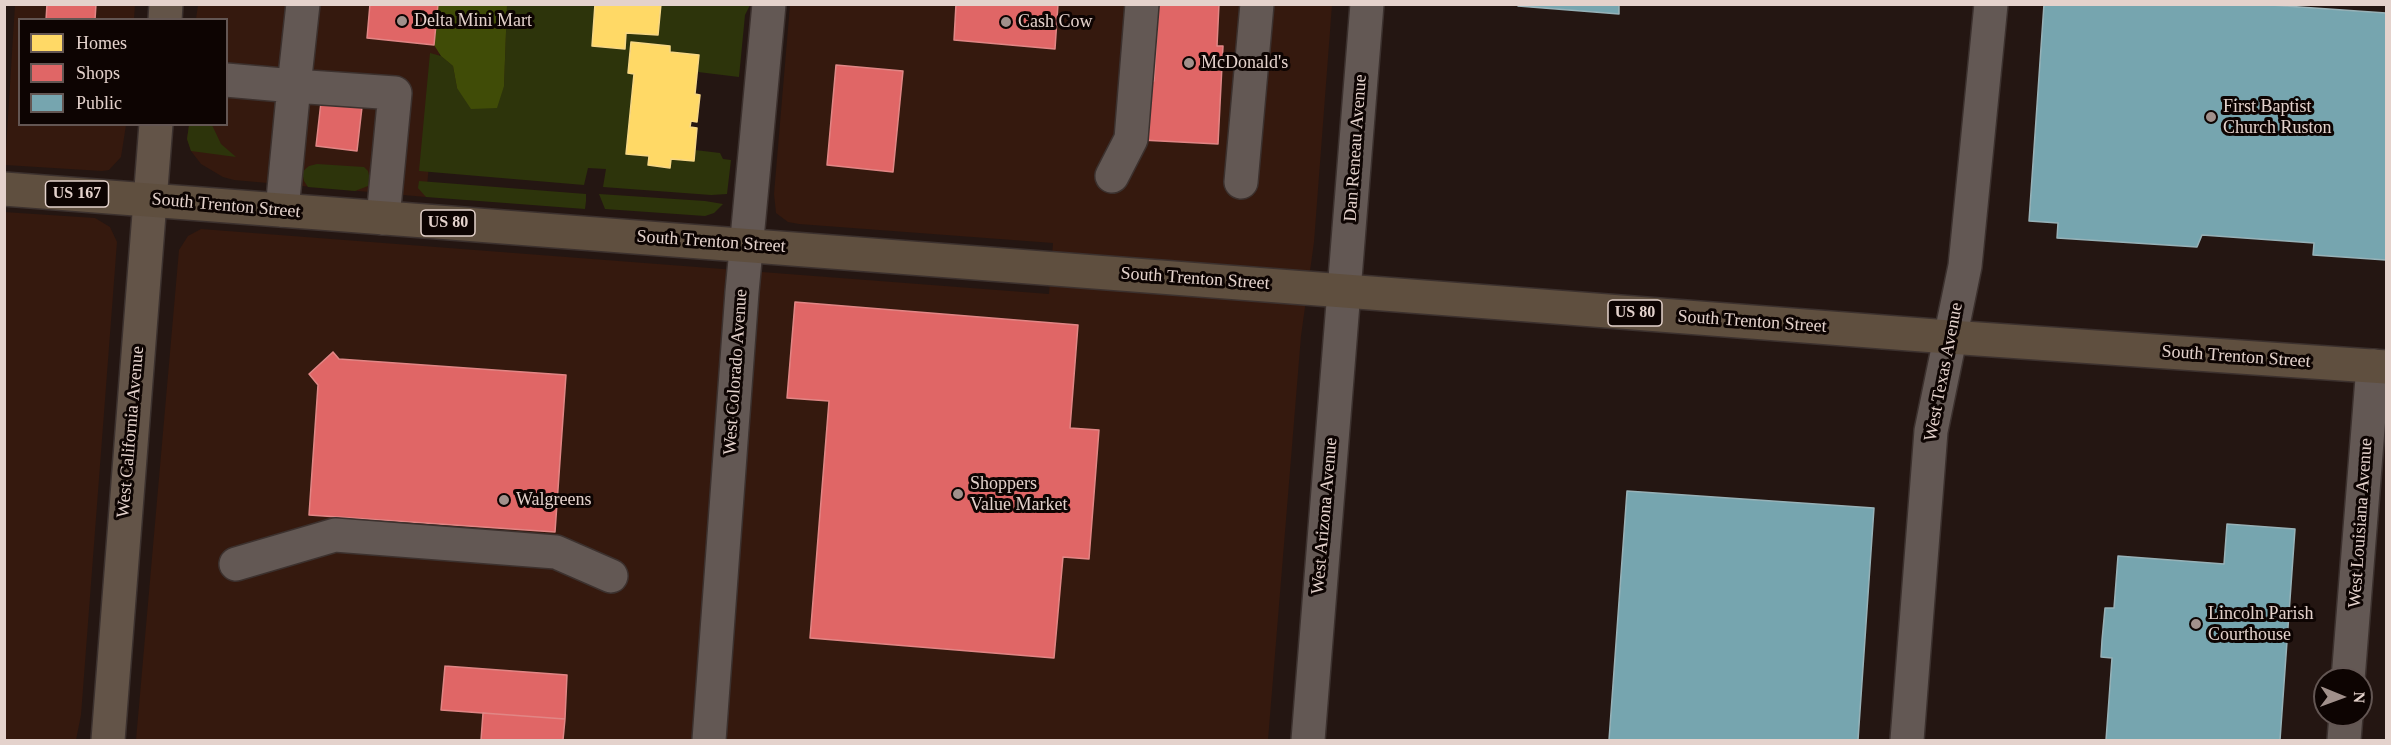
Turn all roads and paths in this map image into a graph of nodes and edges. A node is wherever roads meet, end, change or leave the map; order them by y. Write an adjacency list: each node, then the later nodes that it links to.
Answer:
1 (303, 4): 9 (street)
2 (769, 4): 16 (street, West Colorado Avenue)
3 (1142, 4): 11 (street)
4 (1243, 4): 5 (street)
5 (1257, 4)
6 (1367, 4): 17 (street, Dan Reneau Avenue)
7 (1991, 4): 18 (street, West Texas Avenue)
8 (228, 80): 9 (street)
9 (294, 86): 14 (street); 15 (street)
10 (156, 126): 13 (main road, West California Avenue)
11 (1112, 176)
12 (4, 189): 13 (highway, South Trenton Street / US 167)
13 (150, 199): 14 (highway, South Trenton Street / US 80); 23 (main road, West California Avenue)
14 (282, 210): 15 (highway, South Trenton Street / US 80)
15 (383, 218): 16 (highway, South Trenton Street / US 80)
16 (747, 244): 17 (highway, South Trenton Street / US 80); 24 (street, West Colorado Avenue)
17 (1344, 291): 18 (highway, South Trenton Street / US 80); 25 (street, West Arizona Avenue)
18 (1950, 337): 19 (highway, South Trenton Street / US 80); 26 (street, West Texas Avenue)
19 (2380, 367): 22 (street, West Louisiana Avenue)
20 (236, 564): 21 (street)
21 (611, 576)
22 (2349, 667)
23 (108, 741)
24 (710, 741)
25 (1308, 741)
26 (1907, 741)

